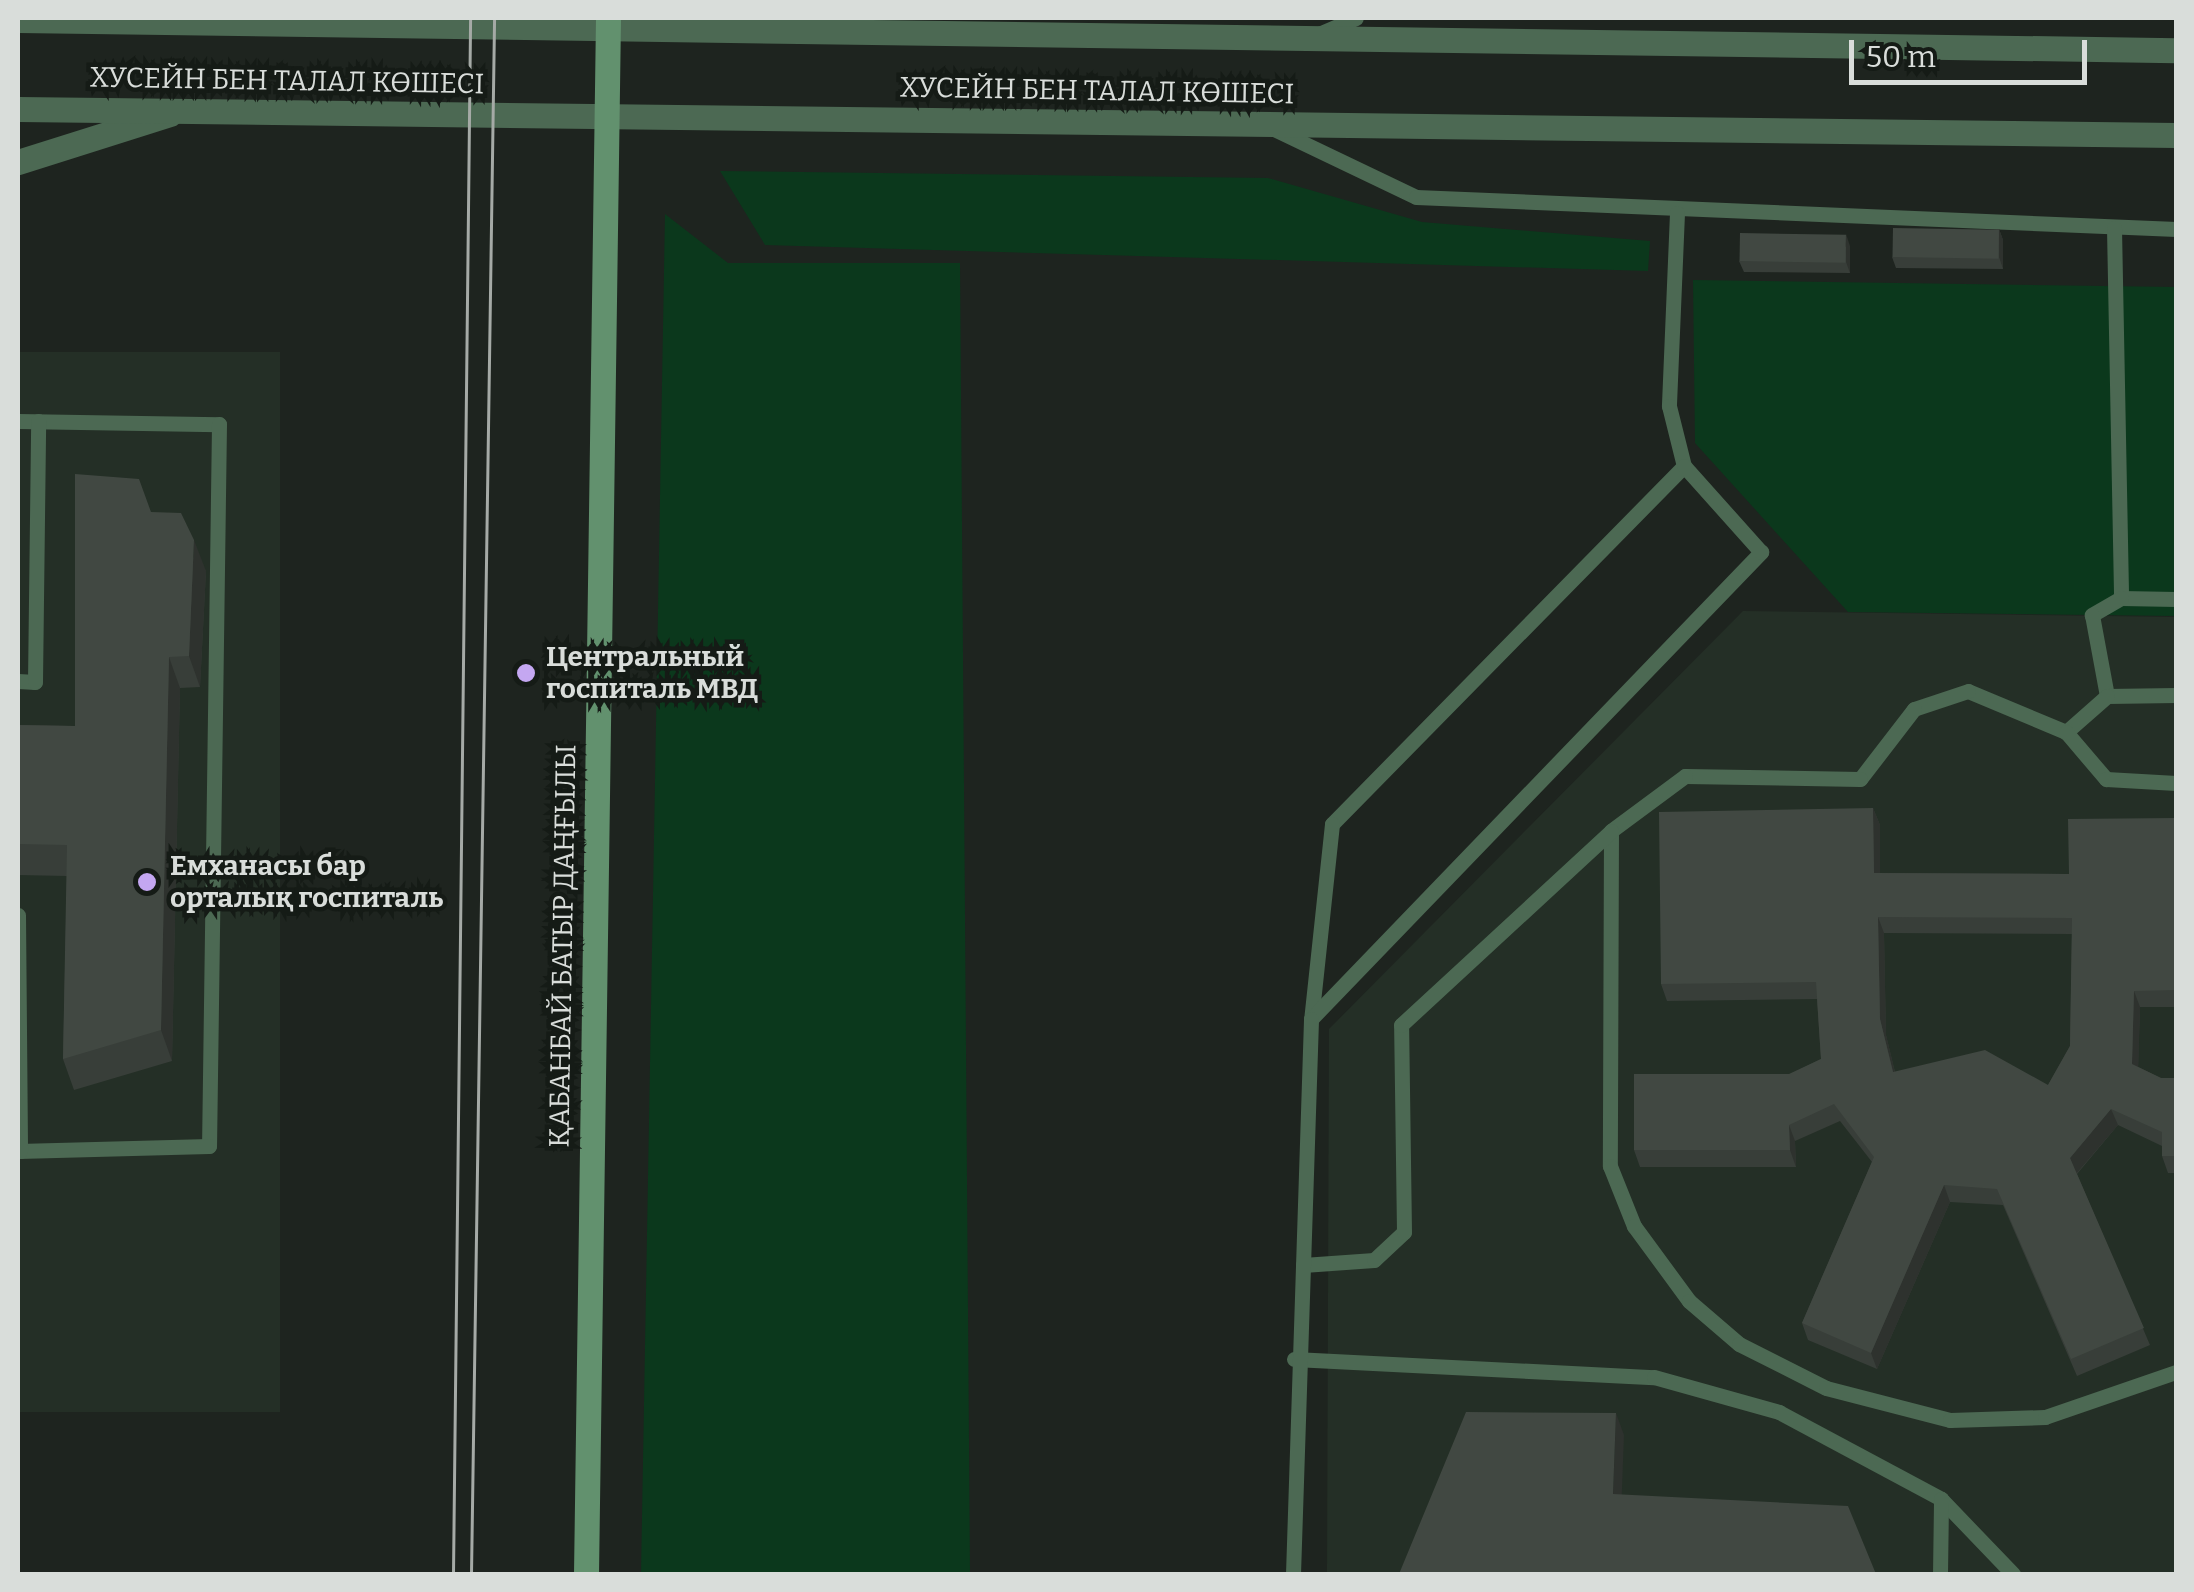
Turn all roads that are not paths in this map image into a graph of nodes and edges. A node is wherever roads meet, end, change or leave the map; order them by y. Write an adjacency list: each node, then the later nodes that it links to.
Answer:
1 (1356, 18): 4 (lane)
2 (18, 20): 3 (street, ХУСЕЙН БЕН ТАЛАЛ КӨШЕСІ)
3 (608, 22): 4 (street, ХУСЕЙН БЕН ТАЛАЛ КӨШЕСІ); 8 (main road, ҚАБАНБАЙ БАТЫР ДАҢҒЫЛЫ)
4 (1313, 37): 5 (street, ХУСЕЙН БЕН ТАЛАЛ КӨШЕСІ)
5 (2176, 50)
6 (18, 109): 7 (street, ХУСЕЙН БЕН ТАЛАЛ КӨШЕСІ)
7 (185, 109): 8 (street, ХУСЕЙН БЕН ТАЛАЛ КӨШЕСІ); 11 (street)
8 (605, 116): 9 (street, ХУСЕЙН БЕН ТАЛАЛ КӨШЕСІ); 33 (main road, ҚАБАНБАЙ БАТЫР ДАҢҒЫЛЫ)
9 (1262, 123): 10 (street, ХУСЕЙН БЕН ТАЛАЛ КӨШЕСІ); 12 (lane)
10 (2176, 136)
11 (18, 162)
12 (1677, 213): 13 (lane); 17 (lane)
13 (2114, 228): 14 (lane); 18 (lane)
14 (2176, 229)
15 (18, 421): 16 (lane)
16 (38, 421): 20 (lane); 28 (lane)
17 (1684, 466): 27 (lane); 27 (lane)
18 (2121, 598): 19 (lane); 22 (lane)
19 (2176, 599)
20 (18, 681)
21 (2176, 695): 22 (lane)
22 (2107, 696): 23 (lane)
23 (2066, 732): 24 (lane); 25 (lane)
24 (2176, 783)
25 (1611, 830): 29 (lane); 31 (lane)
26 (18, 915): 28 (lane)
27 (1310, 1019): 29 (lane)
28 (19, 1151)
29 (1303, 1265): 30 (lane)
30 (1294, 1359): 32 (lane); 34 (lane)
31 (2176, 1372)
32 (1941, 1499): 35 (lane); 36 (lane)
33 (586, 1574)
34 (1293, 1574)
35 (1940, 1574)
36 (2013, 1574)

